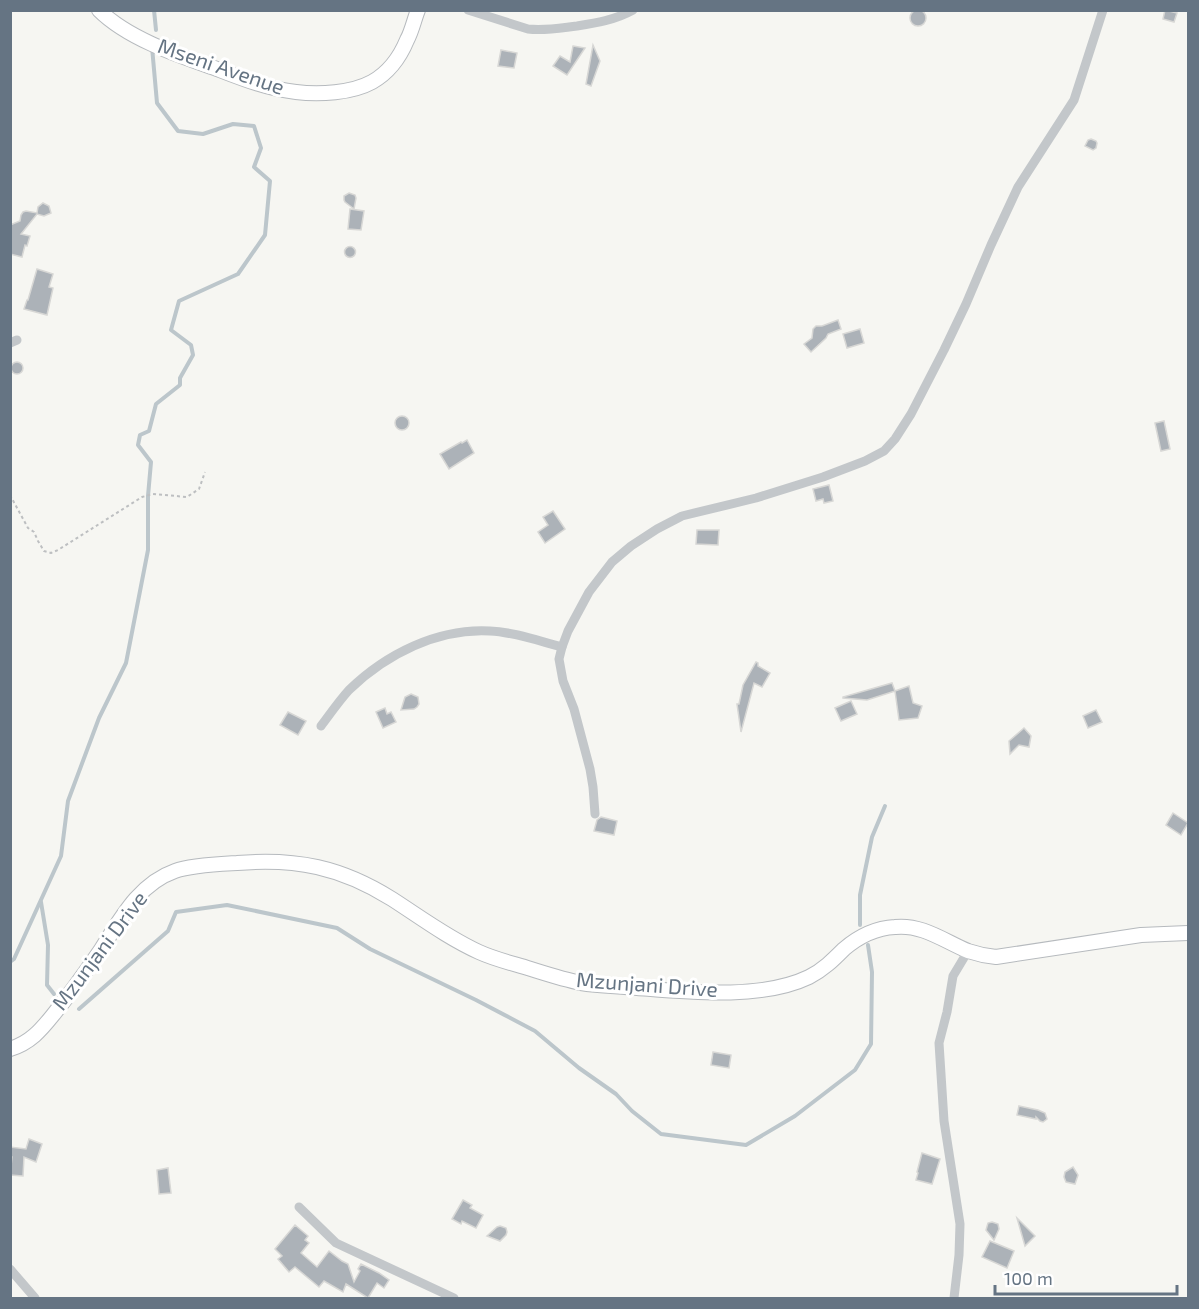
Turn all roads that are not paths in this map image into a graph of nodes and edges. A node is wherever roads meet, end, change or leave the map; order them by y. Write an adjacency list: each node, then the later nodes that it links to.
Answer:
1 (99, 10): 2 (main road, Mseni Avenue)
2 (418, 10)
3 (468, 10): 4 (street)
4 (633, 10)
5 (1103, 10): 6 (street)
6 (562, 647): 7 (street); 8 (street)
7 (321, 726)
8 (595, 814)
9 (1188, 933): 10 (main road, Mzunjani Drive)
10 (968, 951): 11 (main road, Mzunjani Drive); 16 (street)
11 (12, 1049)
12 (299, 1207): 15 (street)
13 (10, 1269): 14 (street)
14 (35, 1299)
15 (454, 1299)
16 (954, 1299)

